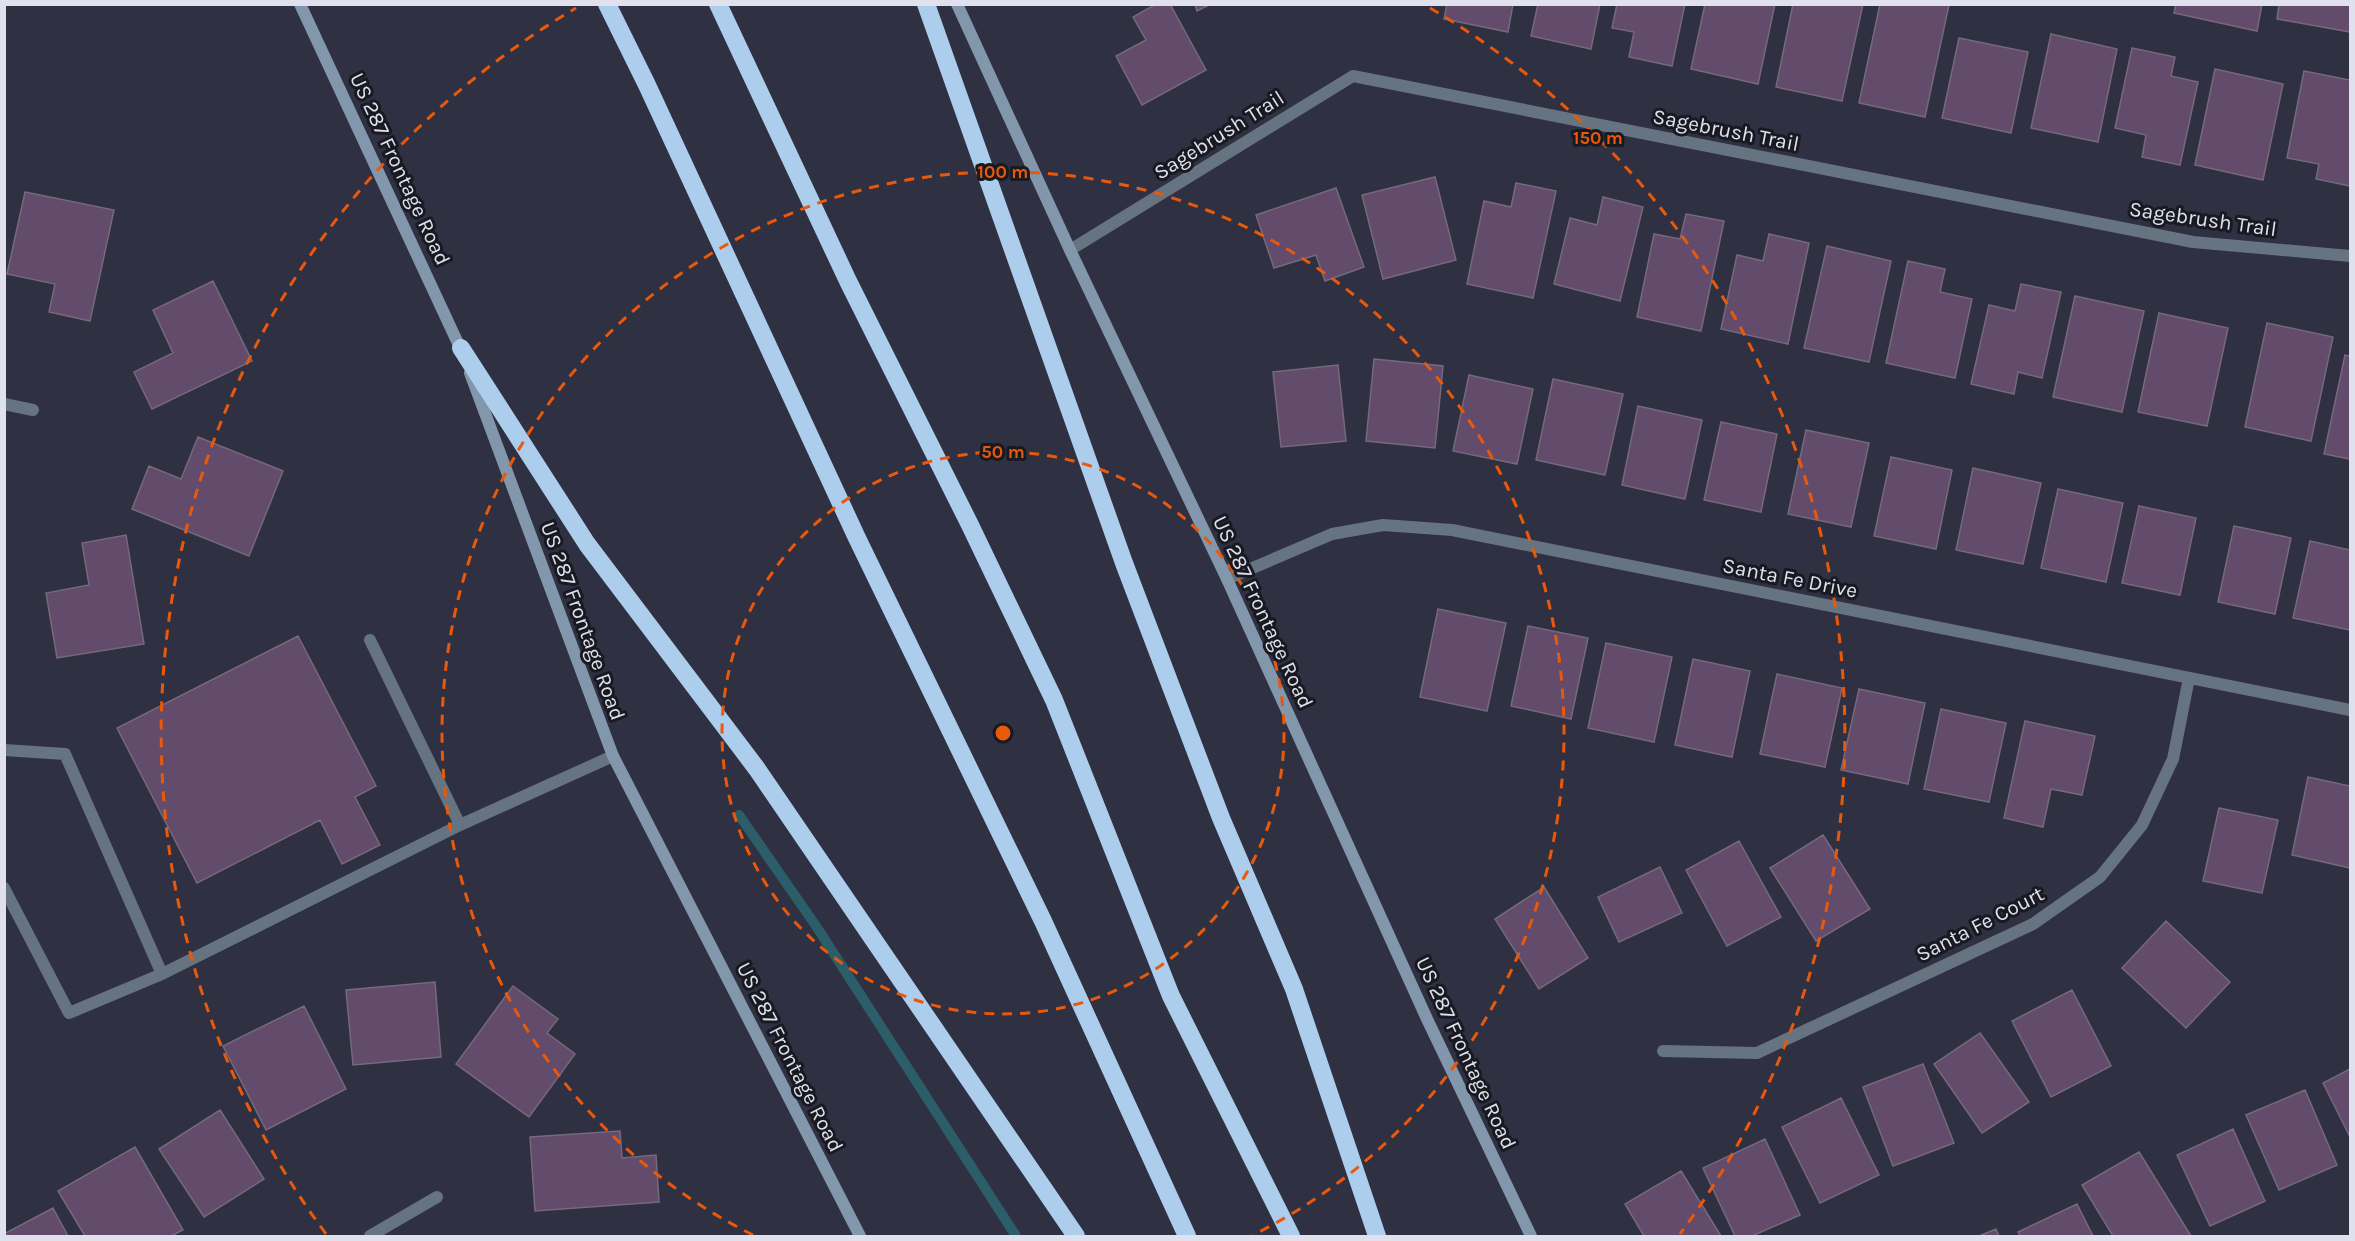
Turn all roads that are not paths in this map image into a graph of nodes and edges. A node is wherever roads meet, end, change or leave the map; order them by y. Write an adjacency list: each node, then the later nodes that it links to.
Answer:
1 (300, 4): 8 (main road, US 287 Frontage Road)
2 (607, 4): 25 (highway)
3 (718, 4): 26 (highway)
4 (926, 4): 27 (highway)
5 (957, 4): 6 (main road, US 287 Frontage Road)
6 (1070, 250): 7 (street, Sagebrush Trail); 11 (main road, US 287 Frontage Road)
7 (2350, 256)
8 (461, 348): 16 (main road, US 287 Frontage Road); 24 (highway)
9 (4, 404): 10 (street)
10 (33, 410)
11 (1227, 579): 13 (street, Santa Fe Drive); 28 (main road, US 287 Frontage Road)
12 (370, 640): 17 (street)
13 (2189, 678): 14 (street, Santa Fe Drive); 20 (street, Santa Fe Court)
14 (2350, 710)
15 (4, 750): 19 (street)
16 (613, 756): 17 (street); 23 (main road, US 287 Frontage Road)
17 (460, 825): 19 (street)
18 (4, 888): 19 (street)
19 (162, 974)
20 (1663, 1051)
21 (437, 1197): 22 (street)
22 (370, 1236)
23 (860, 1236)
24 (1076, 1236)
25 (1187, 1236)
26 (1291, 1236)
27 (1377, 1236)
28 (1531, 1236)

